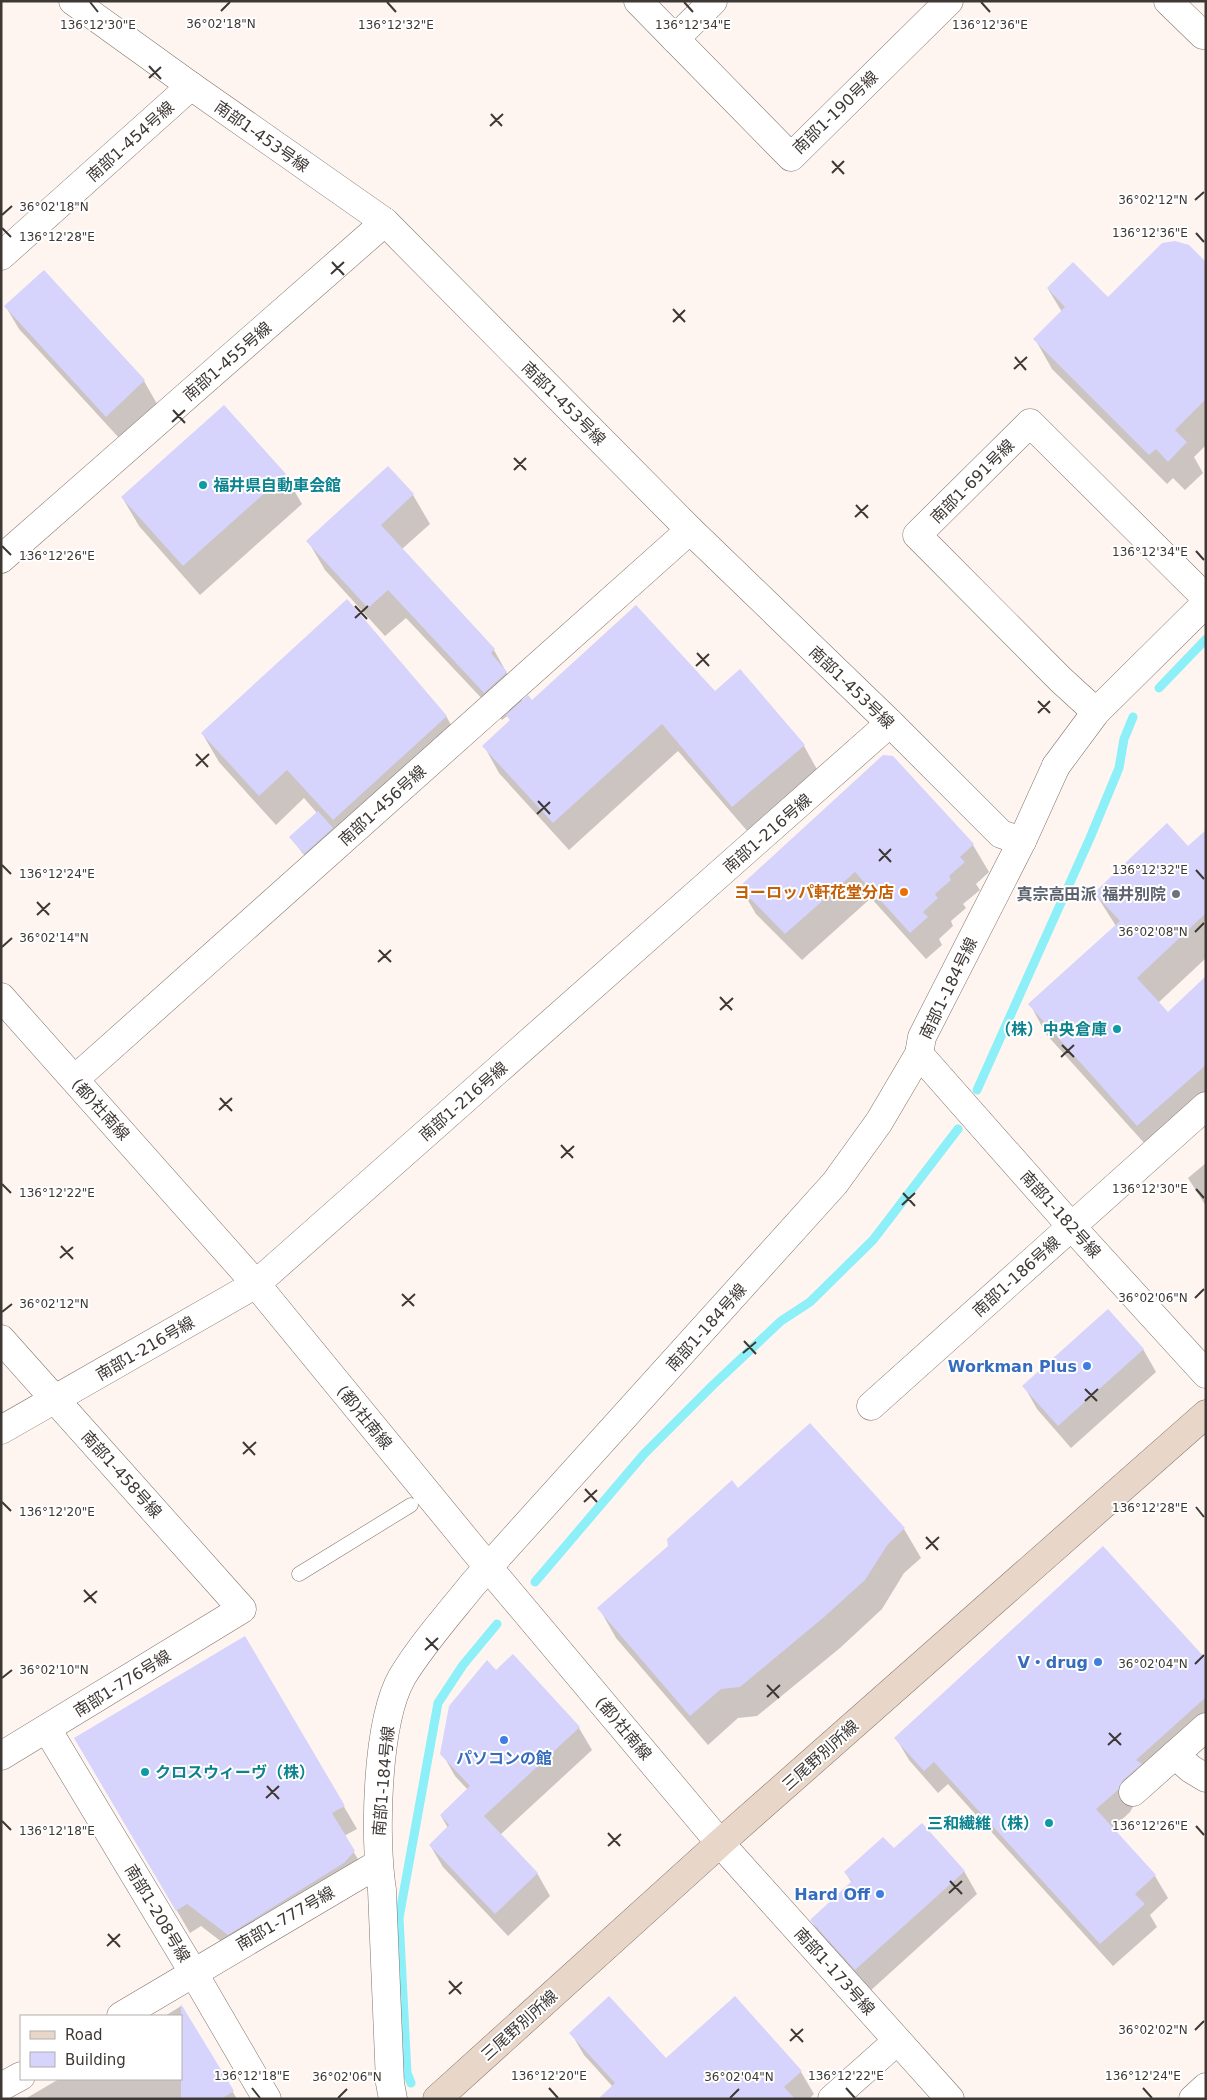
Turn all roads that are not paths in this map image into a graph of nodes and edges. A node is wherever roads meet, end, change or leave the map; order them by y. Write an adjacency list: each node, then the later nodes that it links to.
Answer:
1 (73, 1): 8 (street, 南部1-453号線)
2 (638, 1): 7 (street, 南部1-190号線)
3 (712, 1): 7 (street)
4 (949, 1): 7 (street, 南部1-190号線)
5 (1168, 1): 6 (street)
6 (1206, 32)
7 (675, 39)
8 (191, 86): 9 (street, 南部1-453号線); 10 (street, 南部1-454号線)
9 (385, 222): 11 (street, 南部1-453号線); 12 (street, 南部1-455号線)
10 (1, 256)
11 (690, 530): 16 (street, 南部1-453号線); 20 (street, 南部1-456号線)
12 (1, 559)
13 (1206, 598): 15 (street, 南部1-691号線)
14 (1206, 603): 15 (street, 南部1-184号線)
15 (1096, 712): 17 (street, 南部1-184号線)
16 (890, 723): 17 (street, 南部1-453号線); 23 (street, 南部1-216号線)
17 (1022, 841): 19 (street, 南部1-184号線)
18 (1, 997): 20 (street, (都)社南線)
19 (919, 1054): 22 (street, 南部1-182号線); 31 (street, 南部1-184号線)
20 (74, 1079): 23 (street, (都)社南線)
21 (1206, 1106): 22 (street, 南部1-186号線)
22 (1071, 1226): 25 (street, 南部1-182号線); 27 (street, 南部1-186号線)
23 (256, 1284): 26 (street, 南部1-216号線); 31 (street, (都)社南線)
24 (1, 1339): 26 (street, 南部1-458号線)
25 (1206, 1374)
26 (55, 1399): 29 (street, 南部1-216号線); 33 (street, 南部1-458号線)
27 (871, 1406)
28 (1206, 1414): 40 (main road, 三尾野別所線)
29 (1, 1430)
30 (411, 1506): 32 (lane)
31 (488, 1567): 40 (street, (都)社南線); 41 (street, 南部1-184号線)
32 (299, 1574)
33 (242, 1608): 35 (street, 南部1-776号線)
34 (1206, 1727): 36 (street)
35 (47, 1730): 37 (street, 南部1-776号線); 42 (street, 南部1-208号線)
36 (1175, 1755): 38 (street); 39 (street)
37 (1, 1756)
38 (1206, 1778)
39 (1133, 1792)
40 (720, 1843): 44 (street, 南部1-173号線); 50 (main road, 三尾野別所線)
41 (378, 1864): 42 (street, 南部1-777号線); 49 (street, 南部1-184号線)
42 (193, 1972): 43 (street, 南部1-777号線); 48 (street, 南部1-208号線)
43 (122, 2015)
44 (897, 2041): 51 (street); 52 (street, 南部1-173号線)
45 (20, 2077): 46 (street)
46 (1, 2088)
47 (1206, 2088): 53 (street)
48 (267, 2099)
49 (393, 2099)
50 (437, 2099)
51 (832, 2099)
52 (950, 2099)
53 (1193, 2099)

